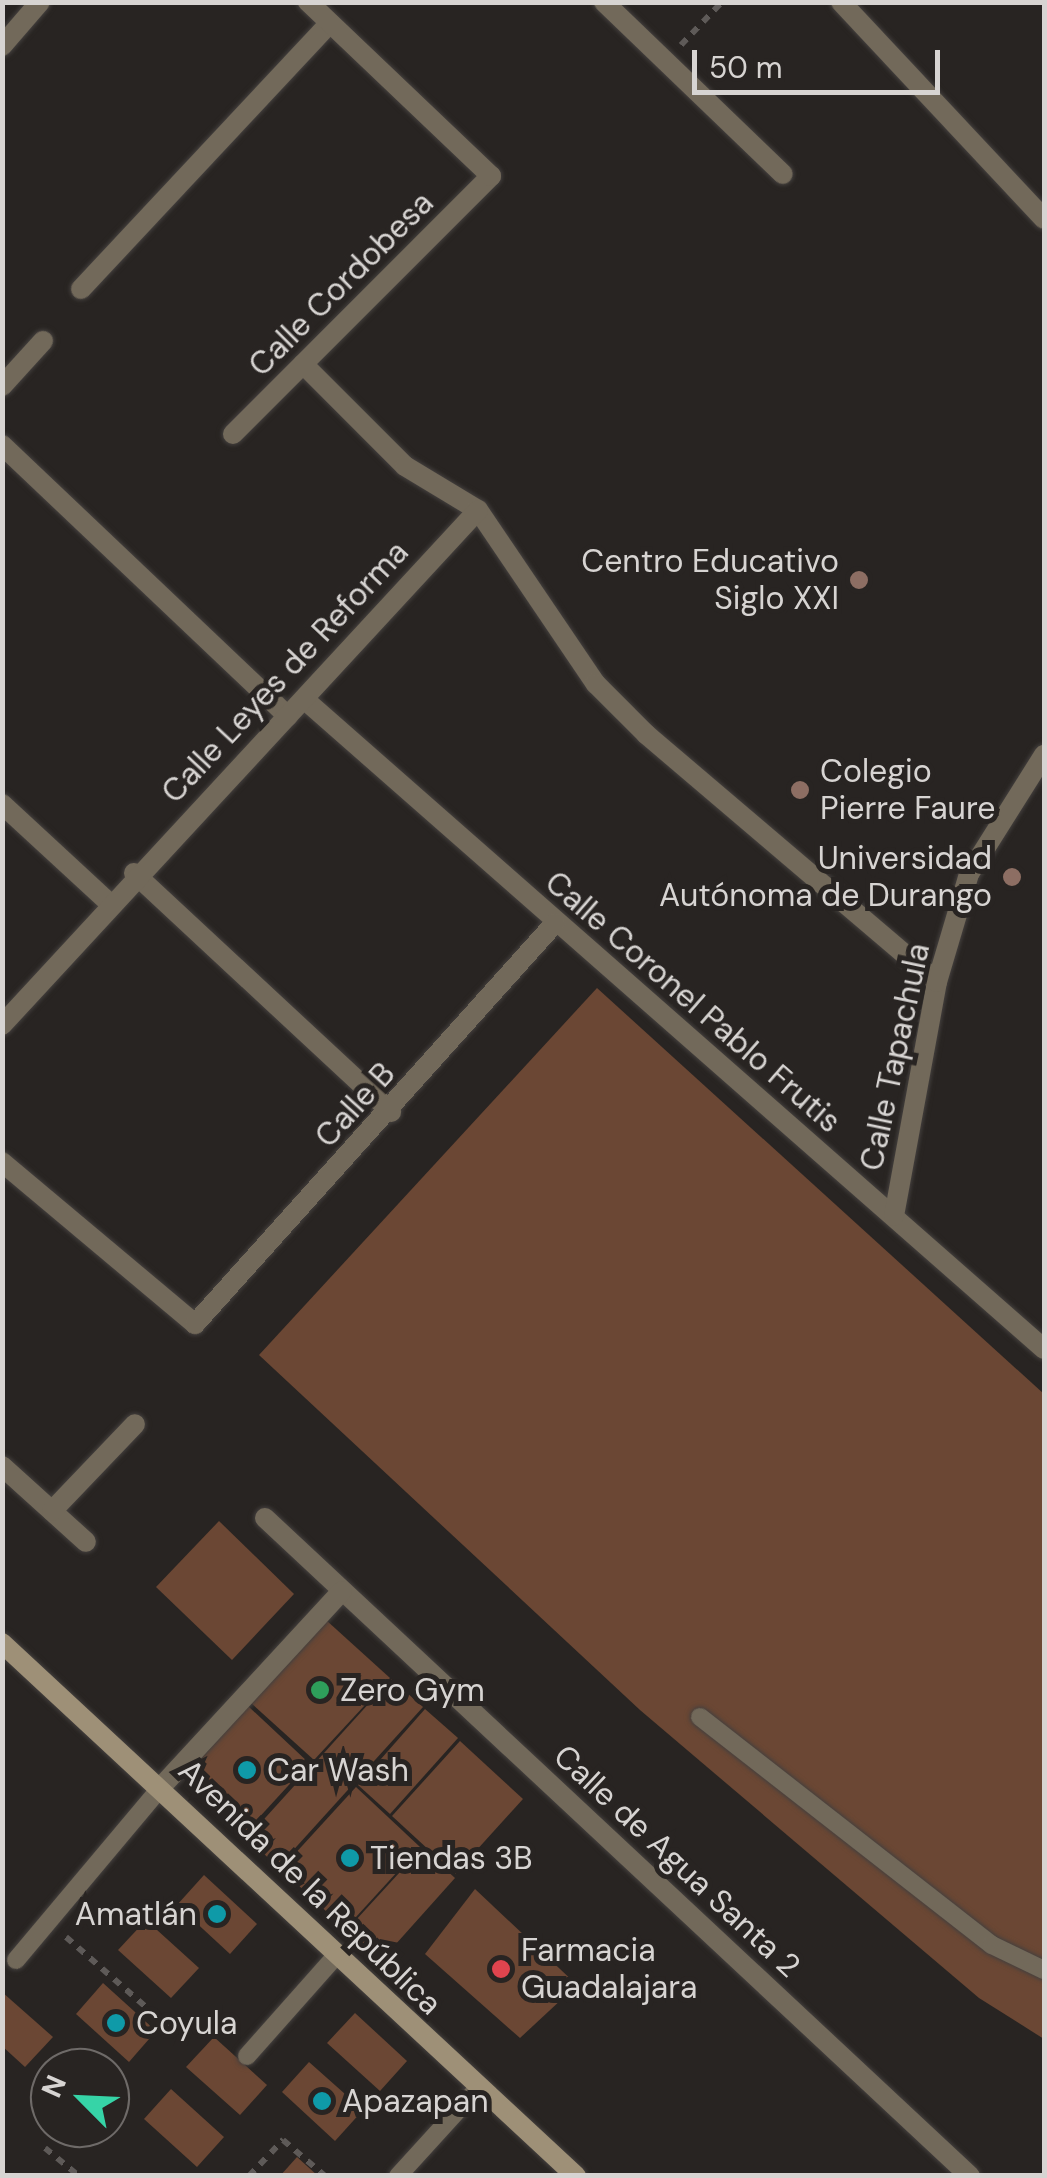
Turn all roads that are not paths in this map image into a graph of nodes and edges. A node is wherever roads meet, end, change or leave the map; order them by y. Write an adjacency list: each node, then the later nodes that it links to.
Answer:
1 (40, 2): 6 (street)
2 (308, 2): 5 (street)
3 (604, 2): 7 (street)
4 (841, 2): 8 (street)
5 (330, 23): 9 (street); 11 (street, Calle Cordobesa)
6 (2, 46)
7 (783, 174)
8 (1044, 220)
9 (81, 289)
10 (43, 341): 12 (street)
11 (303, 364): 13 (street, Calle Cordobesa); 15 (street)
12 (2, 386)
13 (233, 434)
14 (2, 445): 17 (street)
15 (478, 510): 16 (street, Calle Leyes de Reforma); 23 (street)
16 (304, 698): 17 (street, Calle Leyes de Reforma); 22 (street, Calle Coronel Pablo Frutis)
17 (288, 716): 20 (street, Calle Leyes de Reforma)
18 (1044, 755): 23 (street, Calle Tapachula)
19 (2, 804): 21 (street)
20 (134, 873): 21 (street, Calle Leyes de Reforma); 25 (street)
21 (107, 901): 24 (street, Calle Leyes de Reforma)
22 (555, 923): 25 (street, Calle B); 27 (street, Calle Coronel Pablo Frutis)
23 (937, 982): 27 (street, Calle Tapachula)
24 (2, 1025)
25 (392, 1112): 26 (street, Calle B)
26 (2, 1162)
27 (894, 1216): 28 (street, Calle Coronel Pablo Frutis)
28 (1044, 1349)
29 (135, 1424): 31 (street)
30 (2, 1466): 31 (street)
31 (52, 1511): 33 (street)
32 (265, 1518): 34 (street, Calle de Agua Santa 2)
33 (86, 1542)
34 (342, 1591): 37 (street); 45 (street, Calle de Agua Santa 2)
35 (2, 1643): 37 (main road, Avenida de la República)
36 (700, 1717): 40 (lane)
37 (162, 1786): 38 (main road, Avenida de la República); 39 (lane)
38 (334, 1958): 41 (lane); 42 (main road, Avenida de la República)
39 (16, 1960)
40 (1044, 1970)
41 (247, 2056)
42 (479, 2086): 43 (lane); 44 (main road, Avenida de la República)
43 (398, 2176)
44 (576, 2176)
45 (970, 2176)

